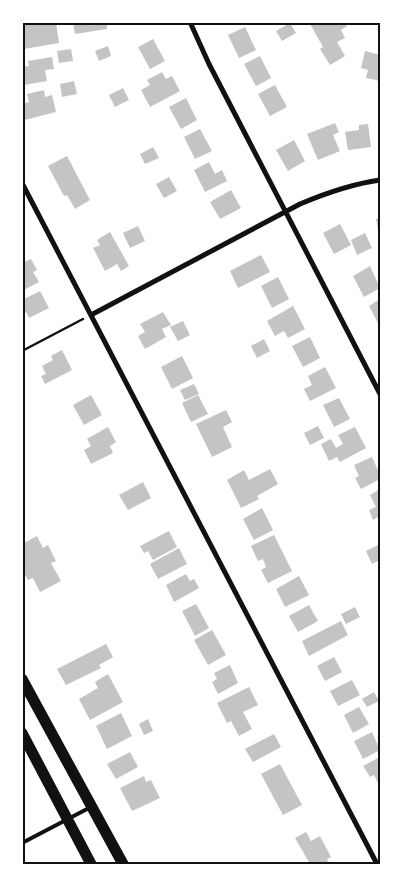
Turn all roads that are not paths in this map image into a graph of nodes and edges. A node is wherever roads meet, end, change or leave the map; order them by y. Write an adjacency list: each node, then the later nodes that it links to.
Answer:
1 (190, 22): 4 (street)
2 (380, 180): 4 (street)
3 (22, 183): 5 (street)
4 (285, 212): 5 (street); 6 (street)
5 (91, 315): 14 (street)
6 (380, 394)
7 (22, 679): 9 (main road)
8 (22, 733): 10 (main road)
9 (91, 807): 10 (lane); 13 (main road)
10 (67, 820): 11 (lane); 12 (main road)
11 (22, 843)
12 (91, 864)
13 (123, 864)
14 (377, 864)

